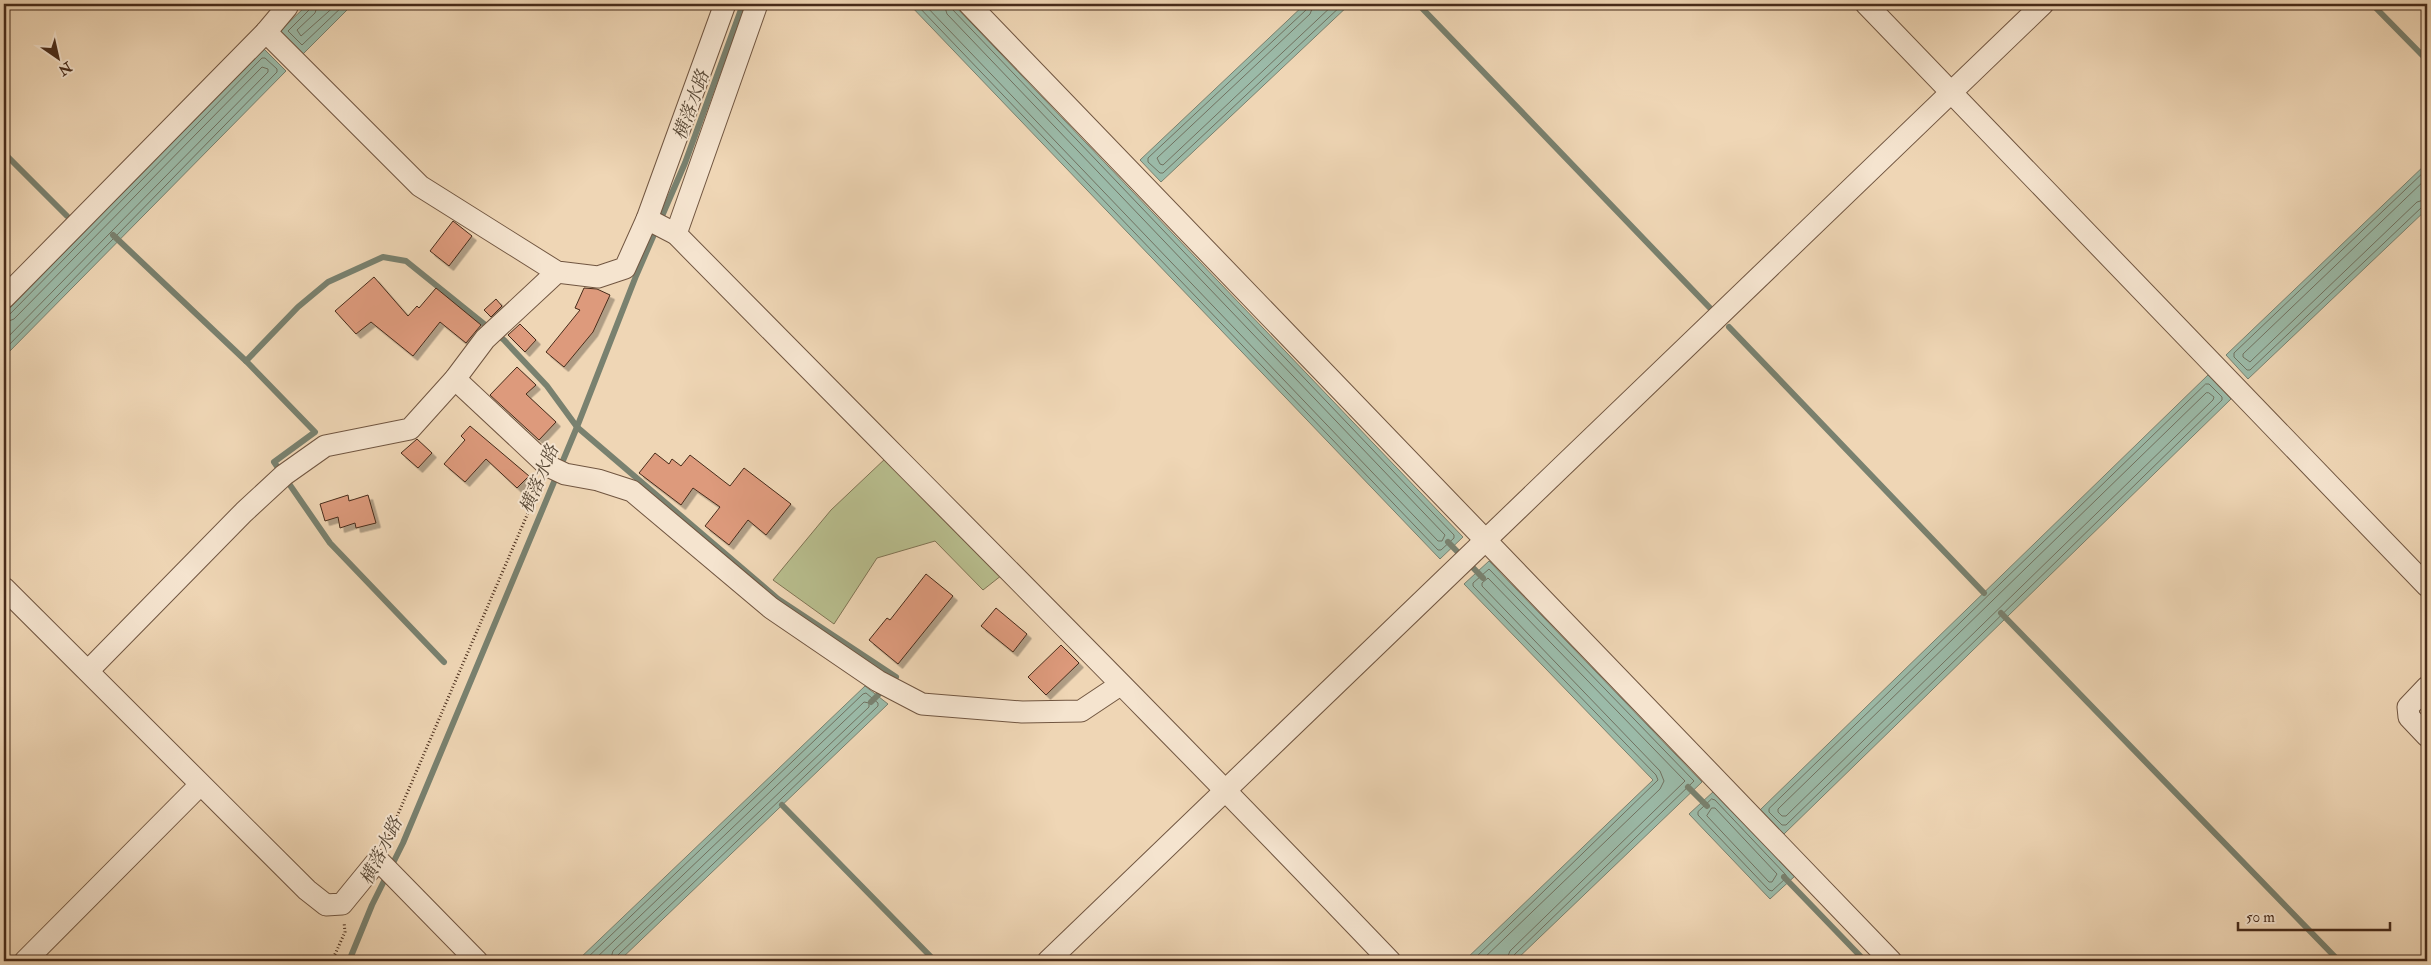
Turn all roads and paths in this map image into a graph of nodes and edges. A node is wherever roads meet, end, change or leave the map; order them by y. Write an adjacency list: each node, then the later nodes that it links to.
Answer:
1 (726, 4): 9 (street)
2 (757, 4): 10 (street)
3 (969, 4): 15 (street)
4 (1866, 4): 8 (street)
5 (2043, 4): 8 (street)
6 (287, 5): 7 (street)
7 (278, 44): 11 (street); 12 (street)
8 (1951, 92): 15 (street); 16 (street)
9 (647, 219): 10 (street); 11 (street)
10 (676, 234): 19 (street)
11 (557, 272): 13 (street)
12 (4, 298)
13 (455, 380): 14 (street); 18 (street)
14 (557, 470): 19 (street); 24 (path)
15 (1486, 540): 23 (street); 31 (street)
16 (2427, 586)
17 (4, 588): 18 (street)
18 (88, 671): 22 (street)
19 (1120, 685): 23 (street)
20 (2427, 687): 21 (street)
21 (2427, 736)
22 (200, 785): 25 (street); 26 (street)
23 (1226, 790): 29 (street); 30 (street)
24 (378, 860): 25 (street); 28 (street)
25 (342, 904): 27 (path)
26 (25, 961)
27 (332, 961)
28 (477, 961)
29 (1048, 961)
30 (1390, 961)
31 (1891, 961)

